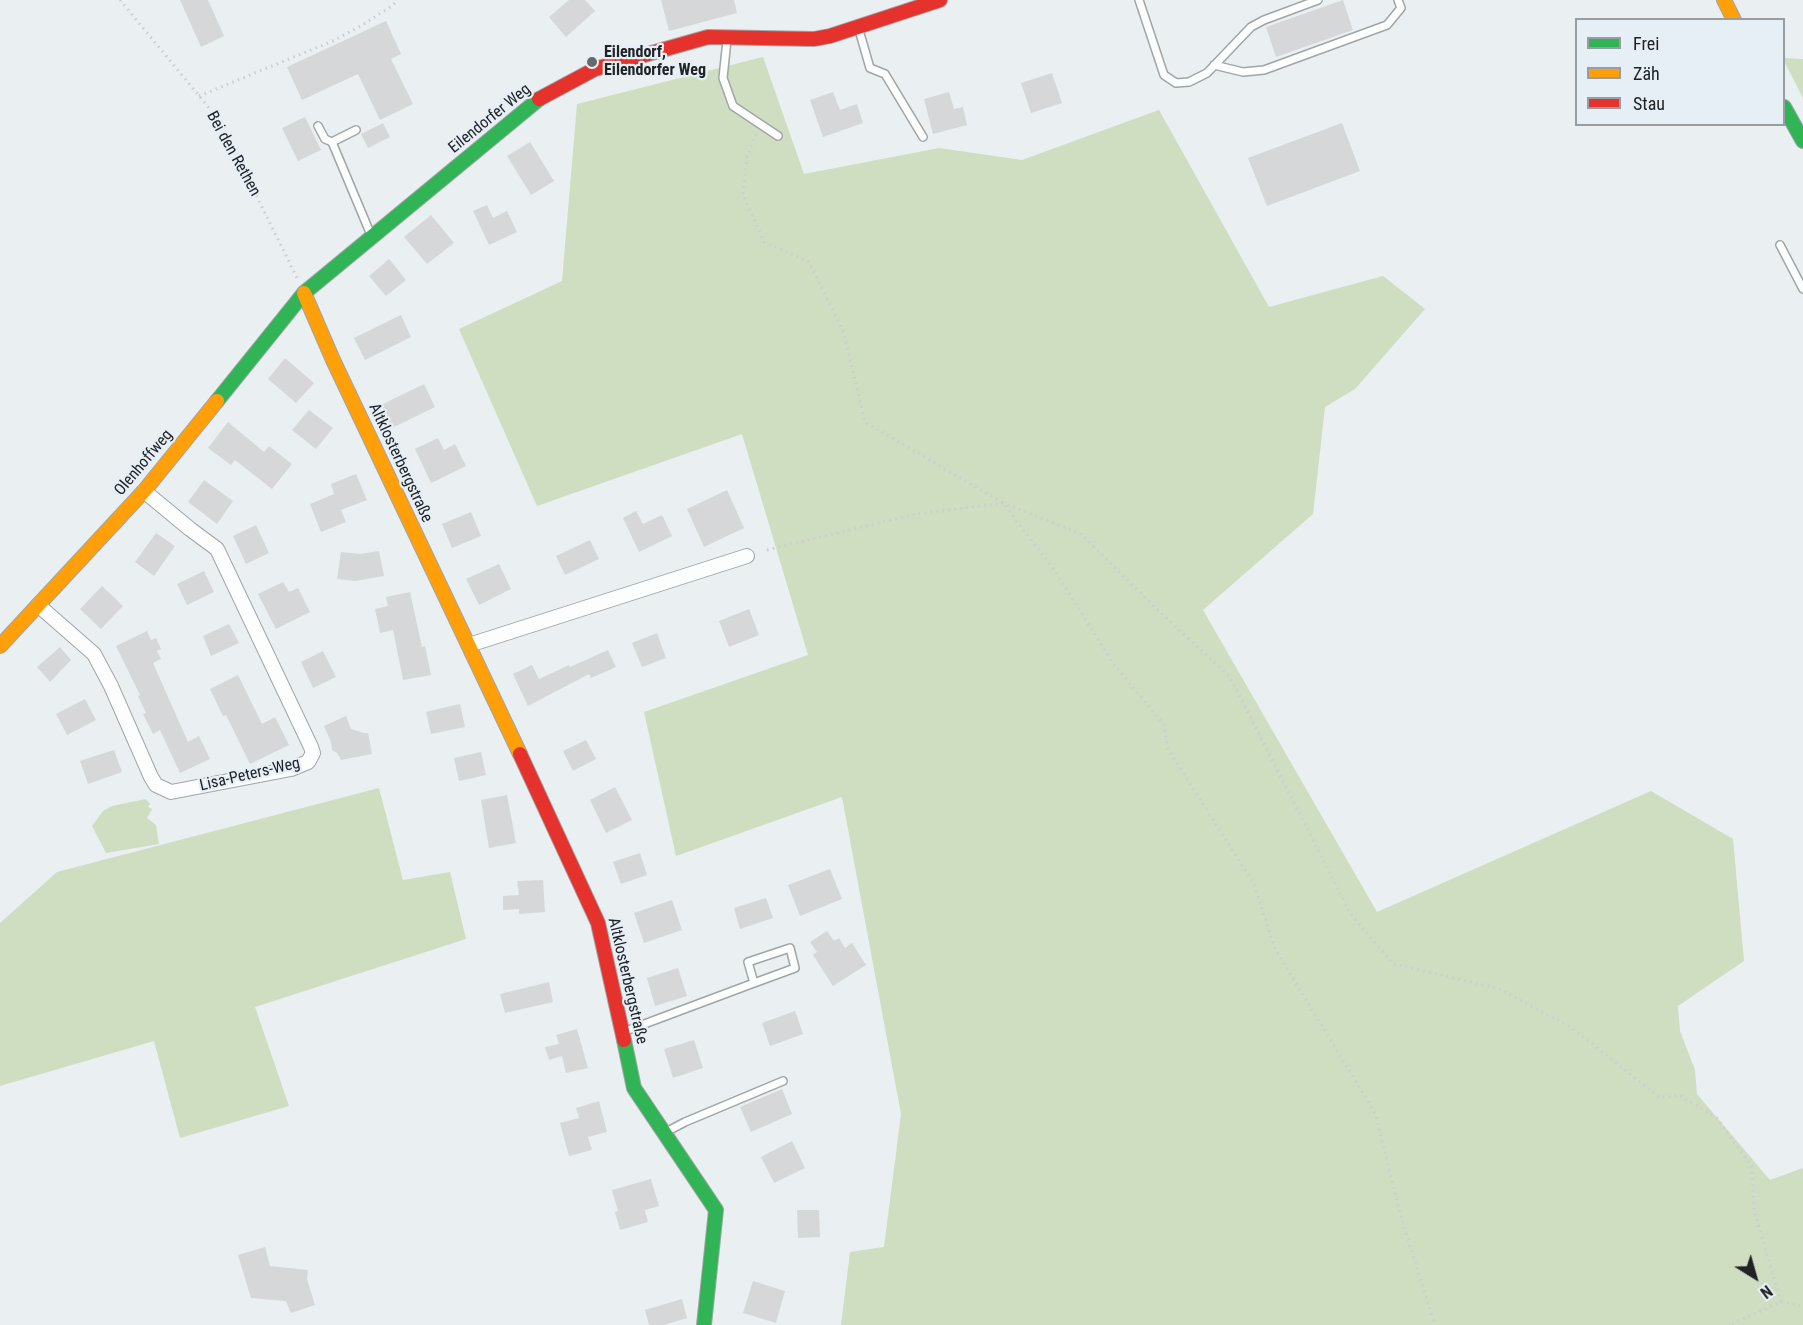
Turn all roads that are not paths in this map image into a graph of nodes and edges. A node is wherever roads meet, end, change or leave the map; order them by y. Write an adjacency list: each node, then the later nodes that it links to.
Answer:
1 (940, 0): 7 (street, Eilendorfer Weg)
2 (1139, 0): 9 (lane)
3 (1318, 0): 9 (lane)
4 (1398, 0): 9 (lane)
5 (1724, 0): 6 (street)
6 (1733, 18)
7 (859, 27): 8 (street, Eilendorfer Weg); 14 (lane)
8 (727, 37): 13 (lane); 17 (street, Eilendorfer Weg)
9 (1214, 65)
10 (1785, 109): 15 (street)
11 (318, 126): 16 (lane)
12 (356, 130): 16 (lane)
13 (778, 136)
14 (923, 137)
15 (1803, 141)
16 (332, 142): 17 (lane)
17 (372, 237): 20 (street, Eilendorfer Weg)
18 (1780, 245): 19 (lane)
19 (1803, 289)
20 (304, 293): 21 (street, Olenhoffweg); 24 (street, Altklosterbergstraße)
21 (144, 491): 23 (street, Olenhoffweg); 23 (street, Lisa-Peters-Weg)
22 (747, 556): 24 (street)
23 (38, 605): 25 (street, Olenhoffweg)
24 (469, 645): 27 (street, Altklosterbergstraße)
25 (0, 646)
26 (754, 983): 26 (lane); 27 (lane)
27 (623, 1032): 29 (street, Altklosterbergstraße)
28 (783, 1081): 29 (lane)
29 (664, 1134): 30 (street, Altklosterbergstraße)
30 (704, 1325)

